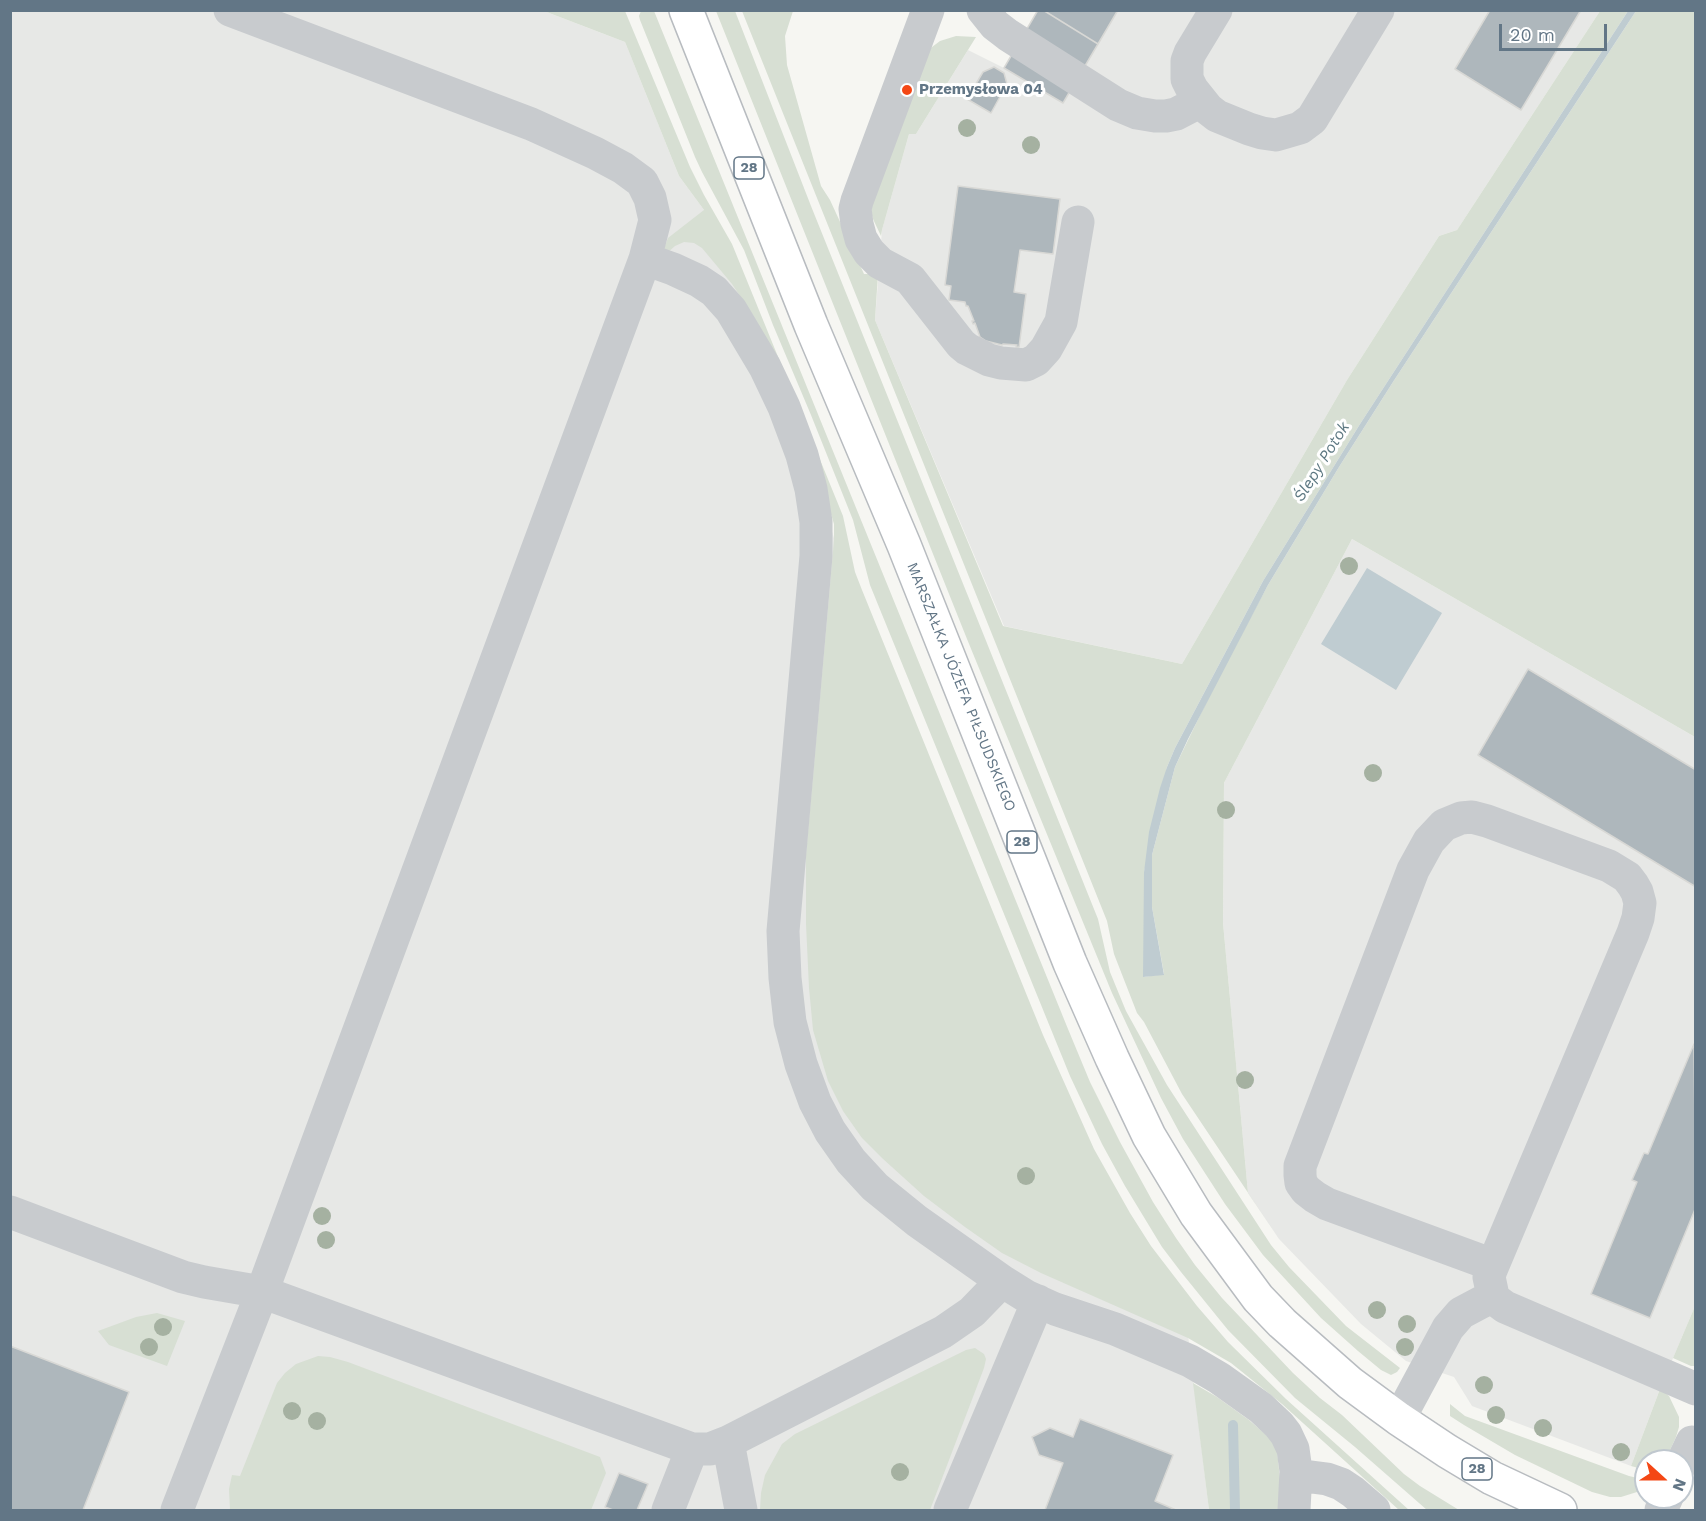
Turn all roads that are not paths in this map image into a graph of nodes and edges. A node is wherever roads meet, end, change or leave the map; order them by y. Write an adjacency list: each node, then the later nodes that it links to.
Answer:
1 (230, 10): 9 (street)
2 (686, 10): 16 (main road, MARSZAŁKA JÓZEFA PIŁSUDSKIEGO / 28)
3 (928, 10): 8 (street)
4 (982, 10): 7 (street)
5 (1216, 10): 7 (street)
6 (1378, 10): 7 (street)
7 (1201, 101)
8 (1078, 222)
9 (645, 259): 12 (street); 13 (street)
10 (10, 1212): 13 (street)
11 (1493, 1280): 11 (street); 15 (street); 16 (street)
12 (1002, 1281): 14 (street); 17 (street)
13 (262, 1292): 18 (street); 21 (street)
14 (1038, 1301): 19 (street); 24 (street)
15 (1695, 1389)
16 (1399, 1419): 20 (main road, MARSZAŁKA JÓZEFA PIŁSUDSKIEGO / 28)
17 (728, 1442): 18 (street); 23 (street)
18 (692, 1449): 22 (street)
19 (1296, 1475): 25 (street); 26 (street)
20 (1521, 1500): 27 (main road, MARSZAŁKA JÓZEFA PIŁSUDSKIEGO / 28)
21 (177, 1510)
22 (668, 1510)
23 (741, 1510)
24 (950, 1510)
25 (1294, 1510)
26 (1374, 1510)
27 (1560, 1510)

